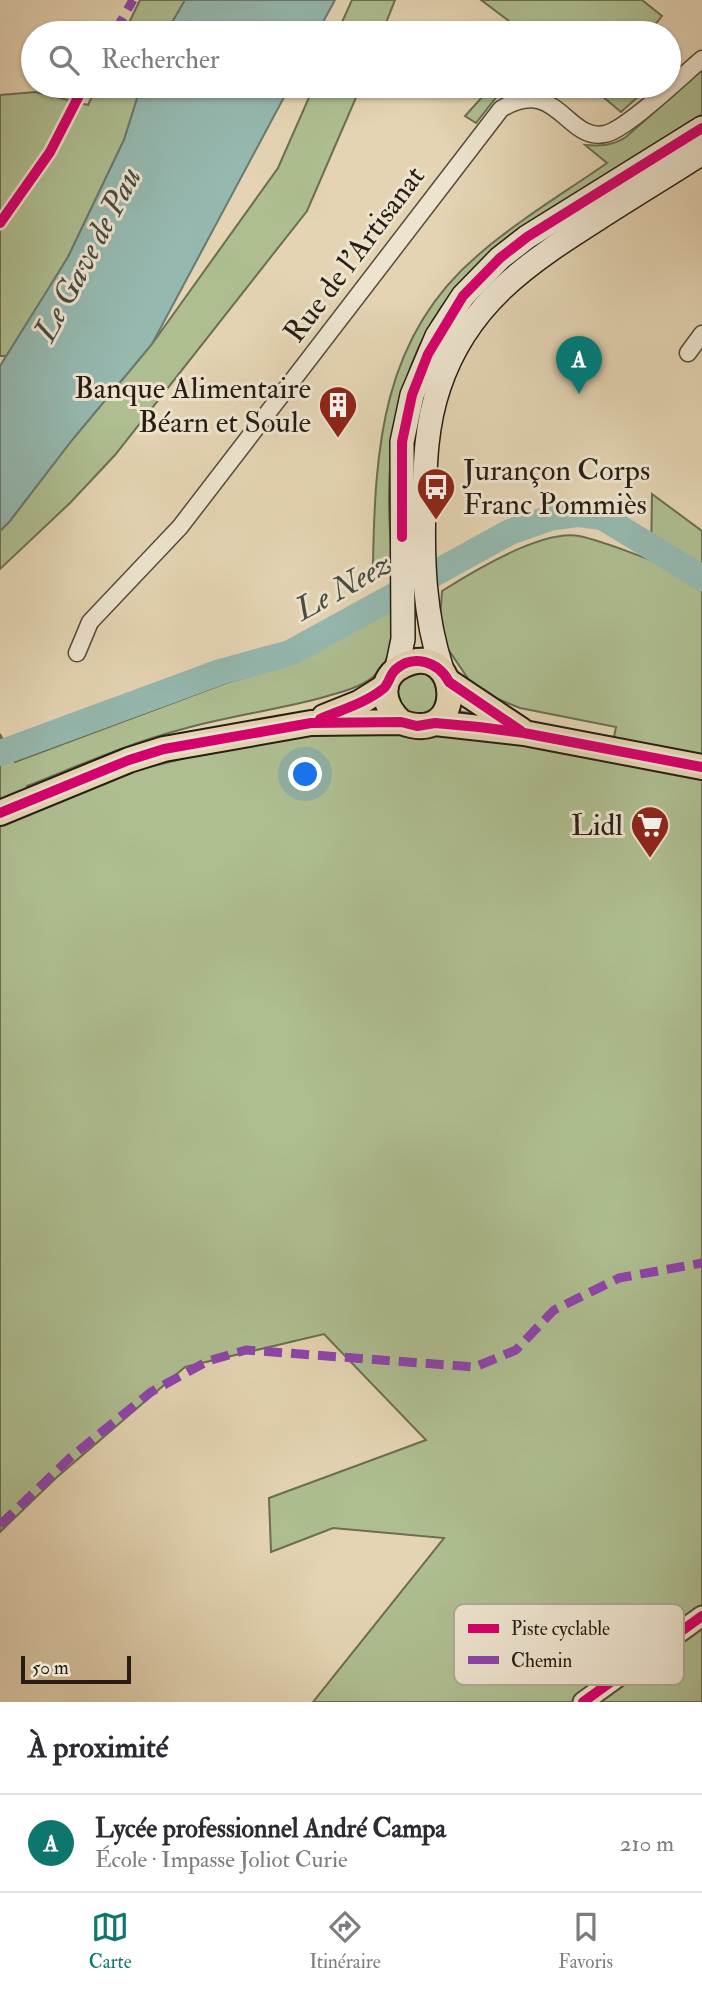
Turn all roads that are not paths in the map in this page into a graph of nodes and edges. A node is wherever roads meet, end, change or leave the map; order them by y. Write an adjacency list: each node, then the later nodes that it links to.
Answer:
1 (702, 58): 2 (street, Rue de l'Artisanat)
2 (681, 76)
3 (656, 98): 9 (street, Rue de l'Artisanat)
4 (702, 128): 8 (main road)
5 (702, 153): 8 (main road)
6 (702, 334): 7 (street)
7 (688, 353)
8 (413, 566): 10 (main road); 11 (main road)
9 (77, 653)
10 (445, 676): 11 (main road); 14 (main road); 15 (main road)
11 (391, 677): 12 (main road); 13 (main road)
12 (401, 722): 13 (main road); 14 (main road)
13 (311, 723): 17 (main road)
14 (435, 723): 15 (main road)
15 (524, 733): 16 (main road)
16 (702, 767)
17 (0, 813)
18 (702, 1616): 19 (street)
19 (684, 1629)
20 (607, 1685): 21 (street)
21 (583, 1702)

